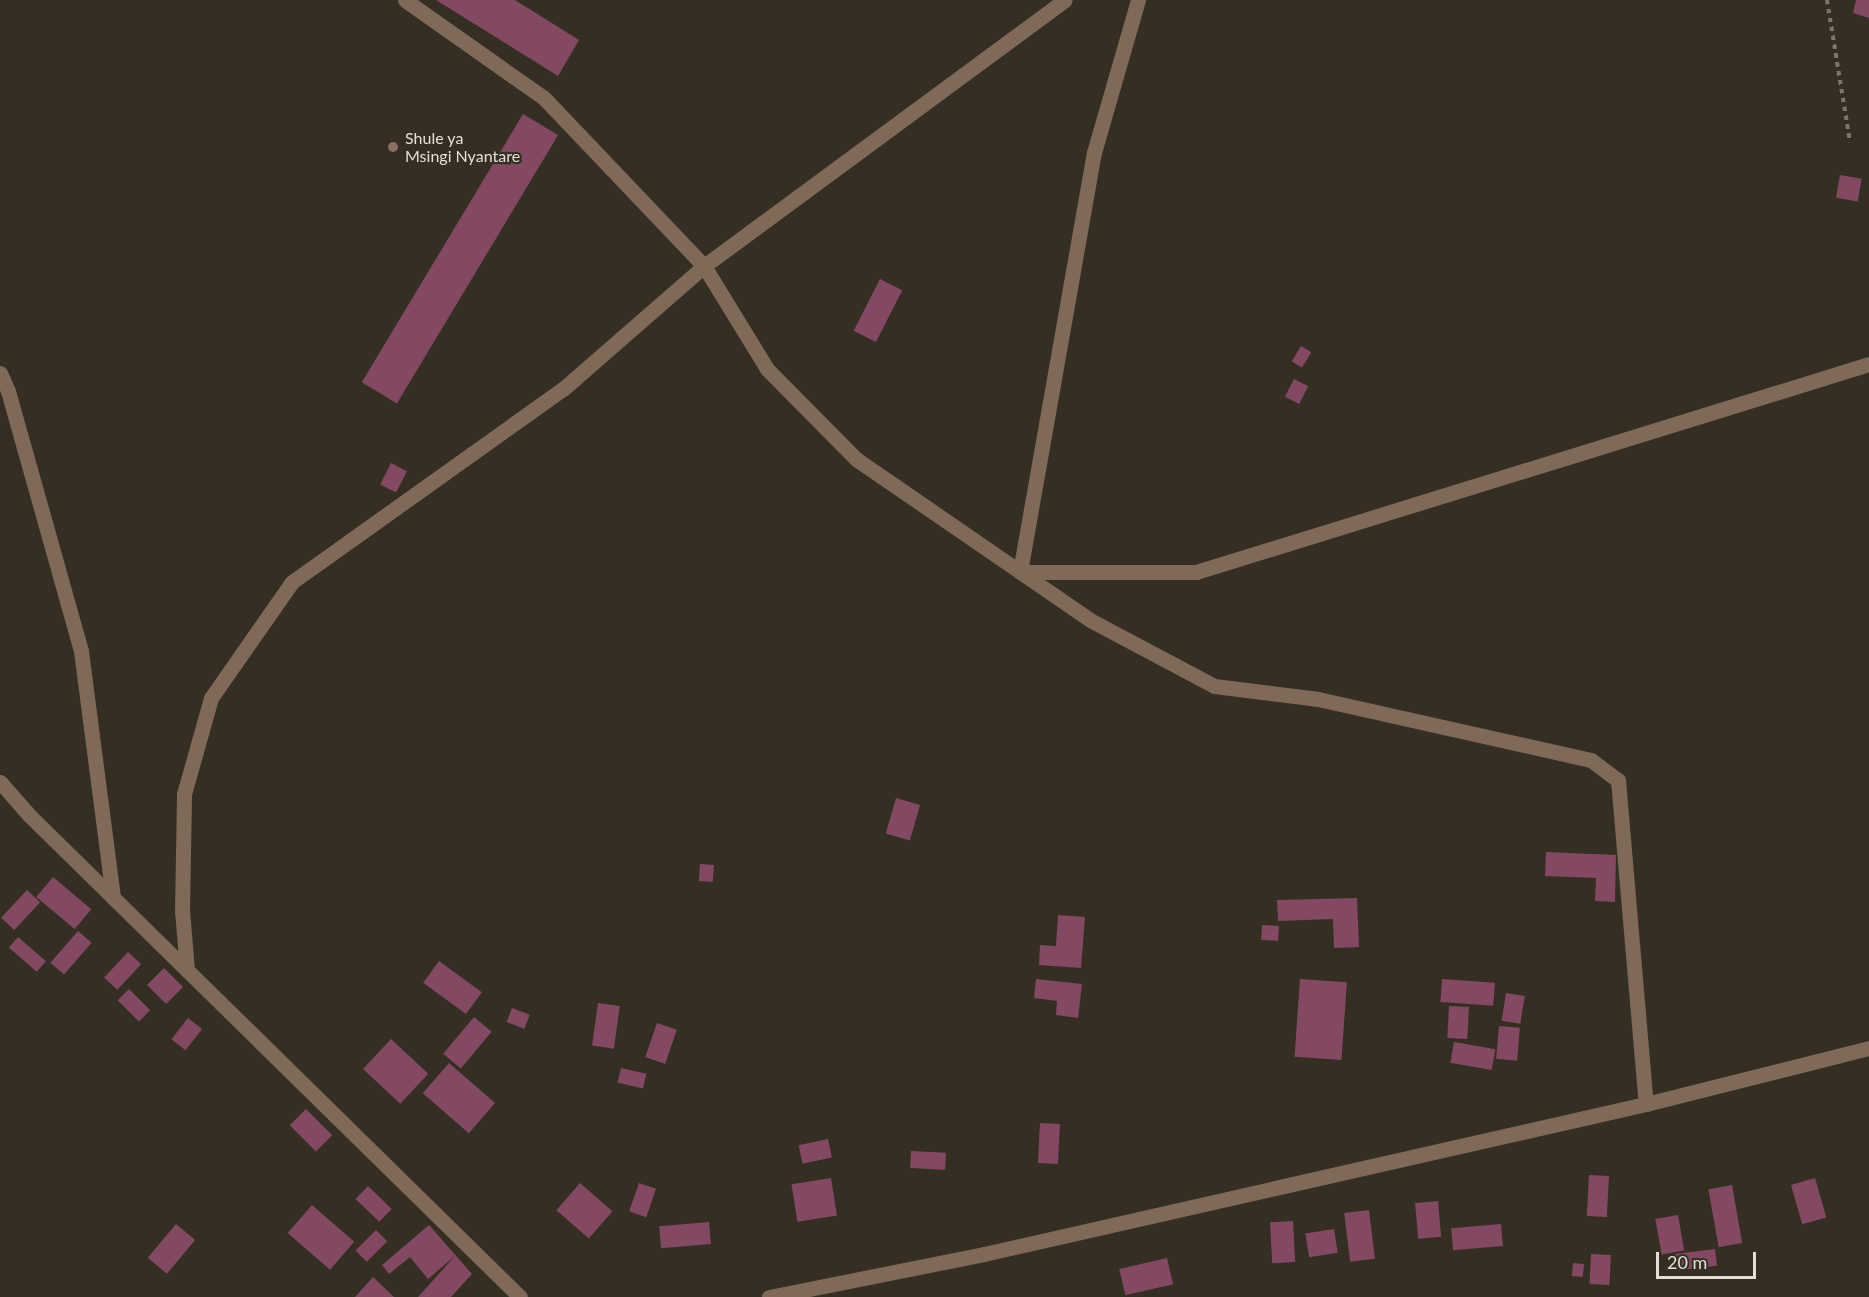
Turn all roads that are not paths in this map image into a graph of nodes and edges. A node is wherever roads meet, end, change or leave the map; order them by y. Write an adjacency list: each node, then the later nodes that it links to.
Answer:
1 (405, 0): 4 (street)
2 (1065, 0): 4 (street)
3 (1138, 0): 7 (street)
4 (704, 266): 7 (street); 10 (street)
5 (1869, 364): 7 (street)
6 (0, 373): 9 (street)
7 (1020, 572): 12 (street)
8 (0, 782): 9 (street)
9 (114, 898): 10 (street)
10 (187, 970): 13 (street)
11 (1869, 1048): 12 (street)
12 (1646, 1104): 14 (street)
13 (520, 1297)
14 (769, 1297)

